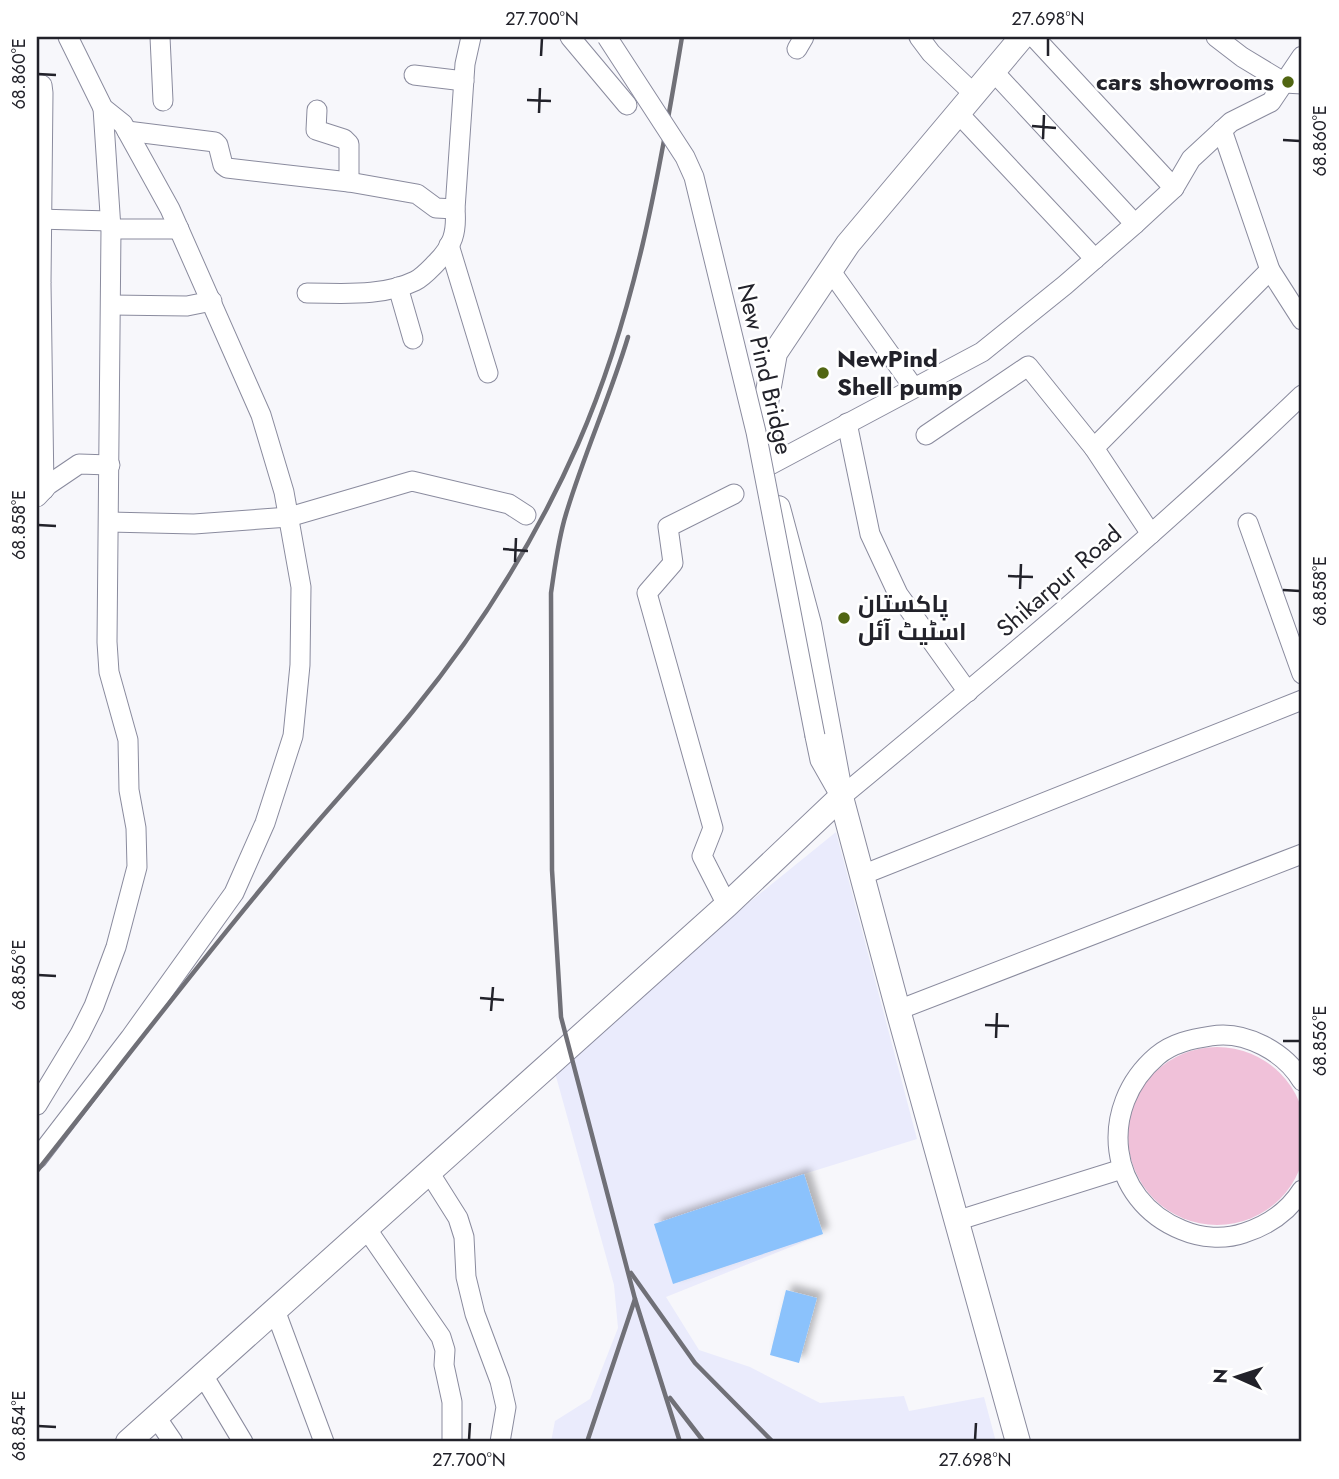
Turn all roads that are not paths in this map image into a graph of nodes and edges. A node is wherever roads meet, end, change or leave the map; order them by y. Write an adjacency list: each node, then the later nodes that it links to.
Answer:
1 (68, 37): 19 (street)
2 (160, 37): 17 (street)
3 (471, 37): 13 (street)
4 (570, 37): 18 (street)
5 (607, 37): 60 (street, New Pind Bridge, bridge)
6 (919, 37): 16 (street)
7 (1022, 37): 11 (main road)
8 (1034, 37): 25 (street)
9 (1216, 37): 14 (street)
10 (1302, 56): 14 (street)
11 (993, 71): 16 (main road); 28 (street)
12 (414, 75): 13 (street)
13 (464, 81): 26 (street)
14 (1293, 84): 22 (street)
15 (37, 85): 27 (street)
16 (974, 94): 21 (main road)
17 (163, 101)
18 (627, 105)
19 (103, 107): 23 (street); 29 (street)
20 (317, 110): 24 (street)
21 (958, 113): 32 (street); 33 (main road)
22 (1222, 130): 25 (street); 34 (street)
23 (127, 131): 24 (street); 30 (street)
24 (349, 182): 26 (street)
25 (1174, 188): 28 (street)
26 (455, 209): 31 (street)
27 (39, 219): 29 (street); 41 (street)
28 (1135, 223): 32 (street)
29 (111, 225): 30 (street); 38 (street)
30 (179, 229): 37 (street)
31 (449, 246): 35 (street); 42 (street)
32 (1095, 259): 43 (street)
33 (830, 270): 43 (street); 49 (main road)
34 (1270, 270): 39 (street); 47 (street)
35 (398, 287): 36 (street); 40 (street)
36 (307, 293)
37 (212, 301): 38 (street); 53 (street)
38 (111, 304): 48 (street)
39 (1302, 320)
40 (413, 339)
41 (39, 355): 50 (street)
42 (488, 373)
43 (914, 388): 45 (street)
44 (1302, 395): 56 (street, Shikarpur Road)
45 (847, 423): 49 (street); 58 (street)
46 (926, 435): 47 (street)
47 (1094, 448): 56 (street)
48 (110, 465): 50 (street); 54 (street)
49 (768, 467): 60 (main road)
50 (40, 494)
51 (734, 494): 63 (street)
52 (526, 515): 53 (street)
53 (289, 517): 54 (street); 67 (street)
54 (109, 522): 66 (street)
55 (1248, 523): 57 (street)
56 (1151, 534): 58 (street, Shikarpur Road)
57 (1302, 674)
58 (968, 692): 60 (street, Shikarpur Road)
59 (1302, 700): 62 (street)
60 (841, 797): 62 (main road); 63 (main road)
61 (1302, 854): 64 (street)
62 (862, 876): 64 (main road)
63 (726, 905): 69 (main road)
64 (898, 1010): 71 (main road)
65 (1302, 1081): 68 (street)
66 (37, 1105)
67 (37, 1159)
68 (1122, 1169): 70 (street); 71 (street)
69 (429, 1172): 72 (main road); 81 (street)
70 (1302, 1190)
71 (956, 1221): 82 (main road)
72 (366, 1228): 73 (main road); 80 (street)
73 (275, 1310): 74 (main road); 79 (street)
74 (203, 1375): 75 (main road); 78 (street)
75 (156, 1417): 76 (main road); 77 (street)
76 (128, 1442)
77 (173, 1442)
78 (243, 1442)
79 (324, 1442)
80 (452, 1442)
81 (500, 1442)
82 (1018, 1442)

